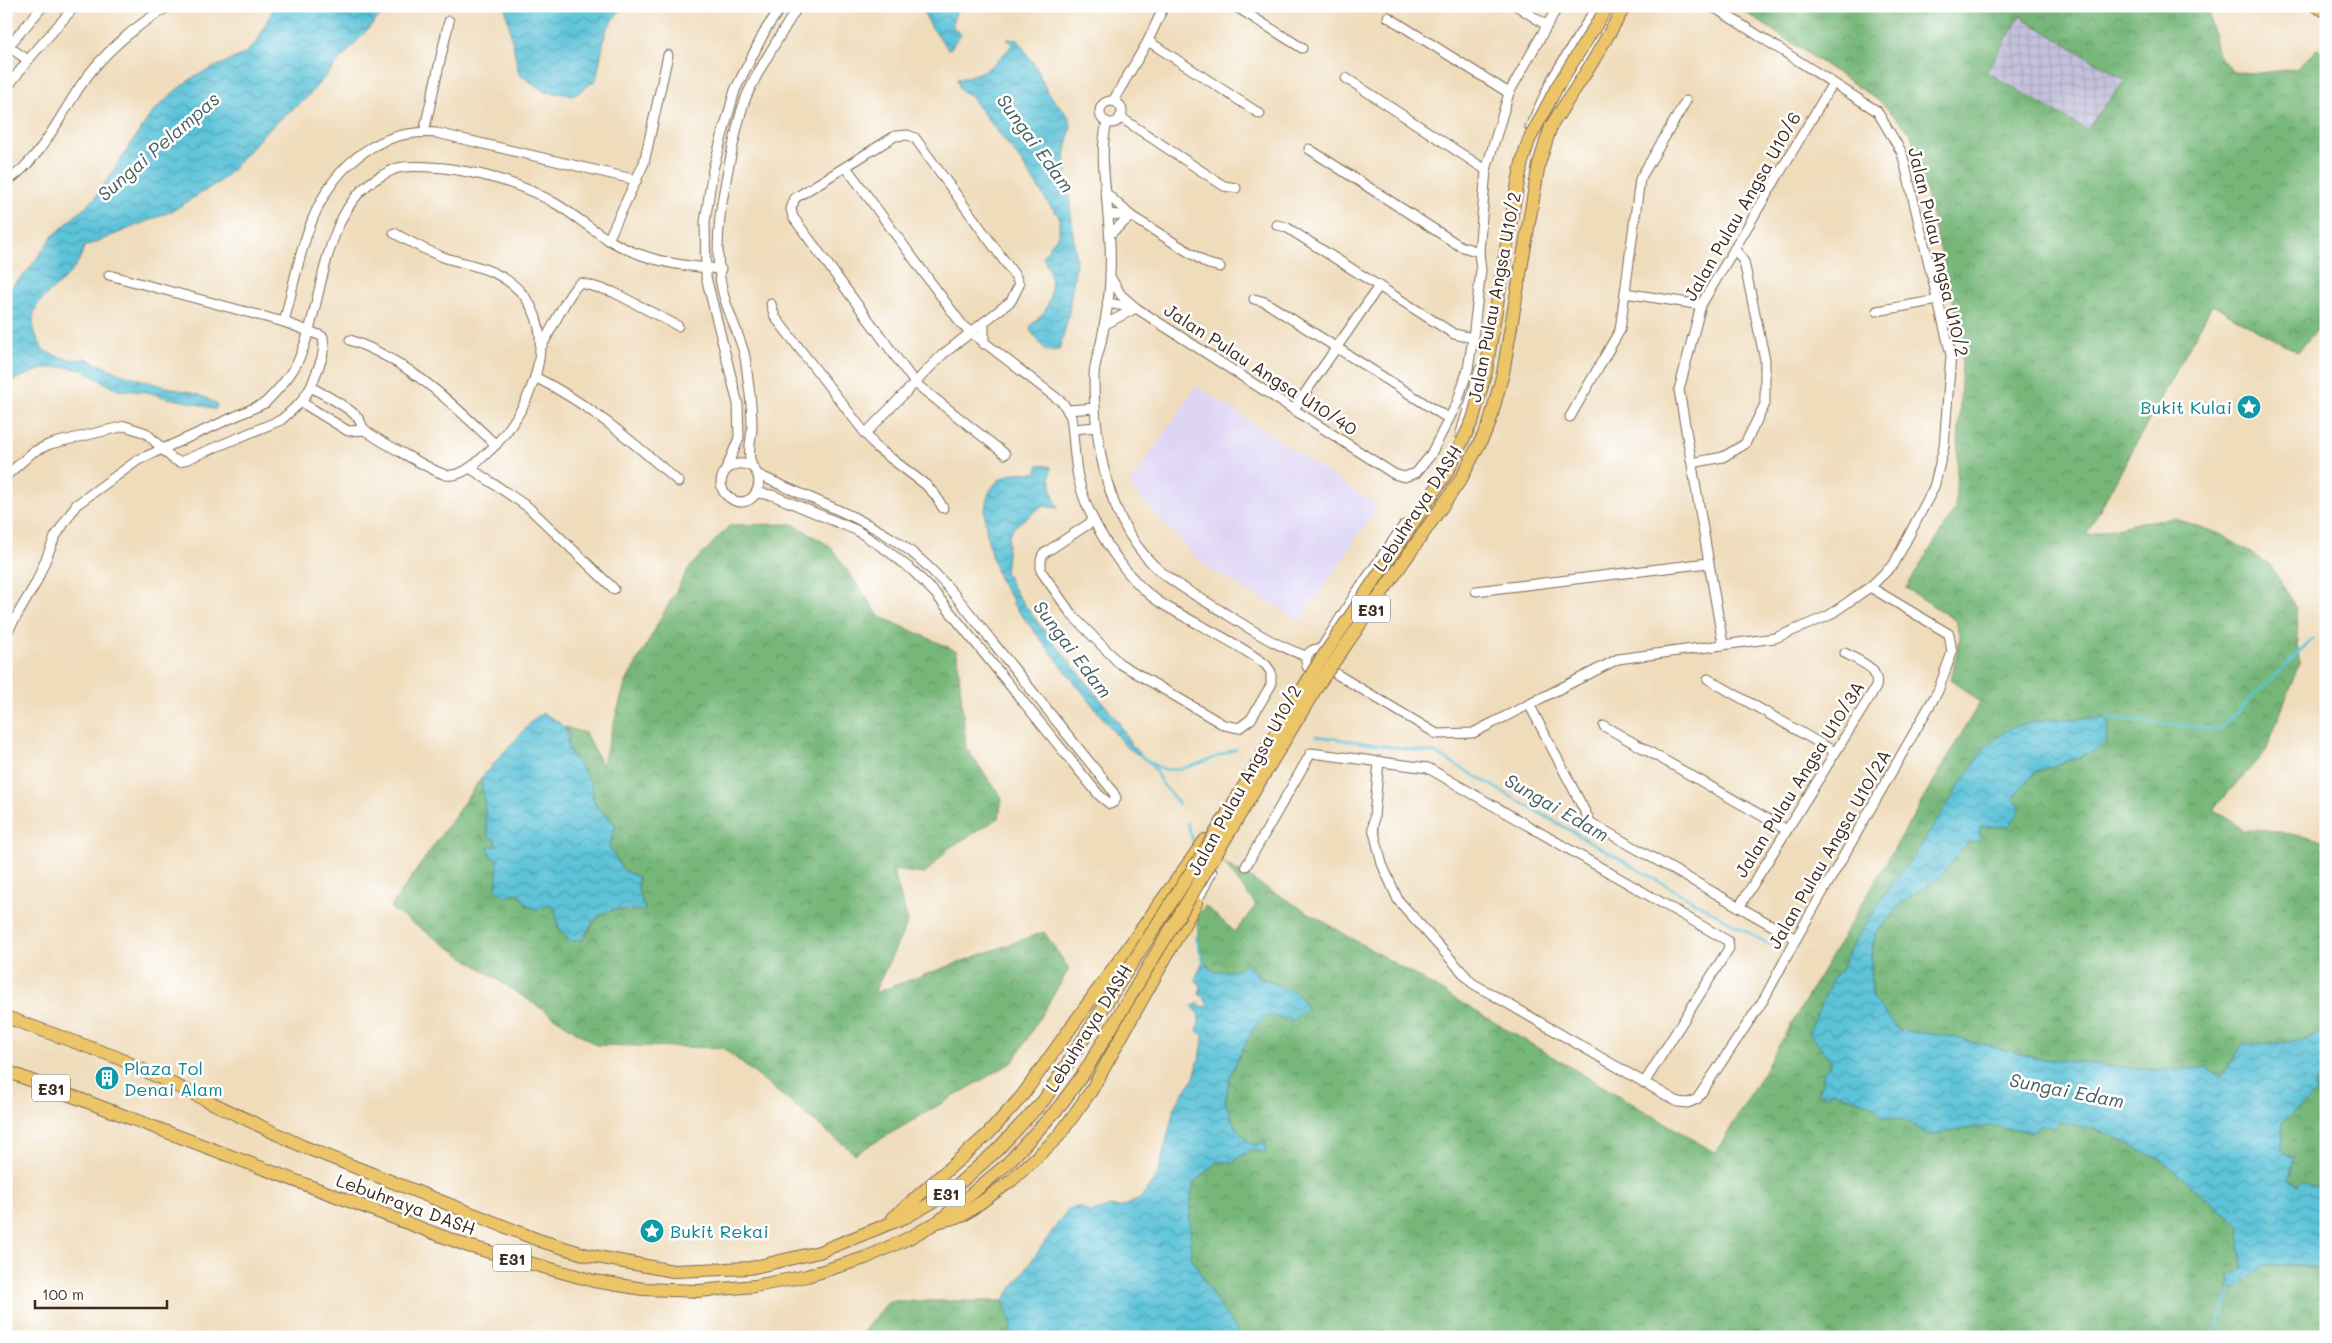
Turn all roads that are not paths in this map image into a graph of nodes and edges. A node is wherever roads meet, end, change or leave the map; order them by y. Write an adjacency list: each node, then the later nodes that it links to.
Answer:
1 (43, 6): 22 (street)
2 (75, 6): 25 (street)
3 (169, 6): 16 (street)
4 (782, 6): 52 (street)
5 (798, 6): 53 (street)
6 (1164, 6): 21 (street)
7 (1235, 6): 23 (street)
8 (1517, 6): 20 (street)
9 (1558, 6): 20 (street)
10 (1597, 6): 108 (street, Jalan Pulau Angsa U10/2)
11 (1608, 6): 129 (highway, Lebuhraya DASH / E31, bridge)
12 (1616, 6): 111 (street, Jalan Pulau Angsa U10/2)
13 (1625, 6): 128 (highway, Lebuhraya DASH / E31, bridge)
14 (1712, 6): 27 (street, Jalan Pulau Angsa U10/2)
15 (2315, 6): 17 (main road)
16 (157, 9): 40 (street)
17 (2326, 12)
18 (1388, 17): 29 (street)
19 (449, 21): 35 (street)
20 (1546, 25): 29 (street)
21 (1148, 41): 30 (street); 32 (street)
22 (7, 46): 25 (street)
23 (1302, 48)
24 (668, 55): 39 (street)
25 (28, 60): 28 (street)
26 (1346, 78): 38 (street)
27 (1833, 83): 49 (street, Jalan Pulau Angsa U10/6); 59 (street, Jalan Pulau Angsa U10/2)
28 (6, 89)
29 (1509, 93): 38 (street)
30 (1113, 101): 33 (street); 34 (street)
31 (1686, 101): 57 (street)
32 (1260, 114)
33 (1120, 118): 34 (street); 41 (street)
34 (1107, 122): 42 (street)
35 (424, 132): 39 (street); 65 (street)
36 (1309, 149): 50 (street)
37 (846, 166): 66 (street); 70 (street); 77 (street)
38 (1486, 170): 50 (street)
39 (636, 180): 48 (street)
40 (6, 182)
41 (1236, 188)
42 (1105, 192): 43 (street); 44 (street)
43 (1108, 214): 44 (street); 47 (street)
44 (1131, 216): 47 (street); 51 (street)
45 (1277, 225): 56 (street)
46 (394, 233): 75 (street)
47 (1110, 234): 55 (street)
48 (608, 240): 52 (street); 69 (street)
49 (1735, 249): 62 (street, Jalan Pulau Angsa U10/6); 92 (street)
50 (1479, 252): 71 (street)
51 (1220, 267)
52 (706, 268): 53 (street); 95 (street)
53 (721, 269): 93 (street)
54 (109, 275): 65 (street)
55 (1110, 278): 60 (street); 63 (street)
56 (1379, 286): 71 (street); 74 (street)
57 (1625, 293): 62 (street); 83 (street)
58 (1254, 299): 74 (street)
59 (1938, 300): 64 (street); 103 (street, Jalan Pulau Angsa U10/2)
60 (1107, 303): 63 (street, Jalan Pulau Angsa U10/40); 67 (street)
61 (771, 304): 88 (street)
62 (1701, 305): 92 (street, Jalan Pulau Angsa U10/6)
63 (1136, 308): 67 (street); 82 (street, Jalan Pulau Angsa U10/40)
64 (1877, 311)
65 (284, 322): 69 (street)
66 (984, 322): 70 (street); 73 (street)
67 (1104, 325): 81 (street)
68 (678, 326): 75 (street)
69 (308, 330): 78 (street); 90 (street)
70 (969, 333): 73 (street); 77 (street)
71 (1473, 338): 84 (street)
72 (350, 340): 89 (street)
73 (984, 344): 80 (street)
74 (1336, 348): 82 (street); 84 (street)
75 (540, 349): 76 (street)
76 (535, 377): 89 (street); 98 (street)
77 (915, 383): 88 (street); 91 (street)
78 (312, 387): 79 (street); 87 (street)
79 (301, 402): 87 (street); 90 (street)
80 (1066, 407): 81 (street); 86 (street)
81 (1095, 408): 85 (street)
82 (1294, 409): 84 (street, Jalan Pulau Angsa U10/40)
83 (1570, 417)
84 (1449, 419)
85 (1097, 427): 86 (street); 110 (street)
86 (1073, 429): 101 (street)
87 (365, 430): 94 (street)
88 (865, 434): 100 (street)
89 (496, 445): 94 (street)
90 (164, 449): 97 (street); 106 (street)
91 (1005, 454)
92 (1692, 463): 102 (street, Jalan Pulau Angsa U10/6)
93 (752, 467): 95 (street); 96 (street)
94 (470, 468): 104 (street)
95 (725, 472): 99 (street)
96 (759, 475): 99 (street); 99 (street)
97 (6, 476)
98 (679, 482)
99 (757, 493)
100 (943, 508)
101 (1093, 521): 101 (street)
102 (1708, 563): 105 (street); 107 (street, Jalan Pulau Angsa U10/6)
103 (1870, 586): 107 (street, Jalan Pulau Angsa U10/2); 124 (street, Jalan Pulau Angsa U10/2A)
104 (614, 589)
105 (1476, 591)
106 (6, 634)
107 (1723, 644): 115 (street, Jalan Pulau Angsa U10/2)
108 (1321, 649): 110 (street); 111 (street)
109 (1845, 653): 117 (street, Jalan Pulau Angsa U10/3A)
110 (1306, 656): 112 (street)
111 (1330, 658): 113 (street)
112 (1309, 670): 113 (street); 120 (street, Jalan Pulau Angsa U10/2)
113 (1325, 671): 115 (street, Jalan Pulau Angsa U10/2); 122 (street, Jalan Pulau Angsa U10/2)
114 (1708, 679): 117 (street)
115 (1529, 704): 123 (street)
116 (1604, 726): 119 (street)
117 (1835, 752): 119 (street, Jalan Pulau Angsa U10/3A)
118 (1379, 761): 121 (street); 127 (street, Jalan Pulau Angsa U10/2A); 127 (street)
119 (1786, 830): 123 (street, Jalan Pulau Angsa U10/3A)
120 (1207, 837): 129 (highway)
121 (1246, 866)
122 (1196, 903): 128 (highway)
123 (1739, 906): 124 (street)
124 (1796, 938): 127 (street, Jalan Pulau Angsa U10/2A)
125 (6, 1018): 129 (highway, Lebuhraya DASH / E31)
126 (6, 1071): 128 (highway, Lebuhraya DASH / E31)
127 (1644, 1083)
128 (939, 1221)
129 (887, 1223)

